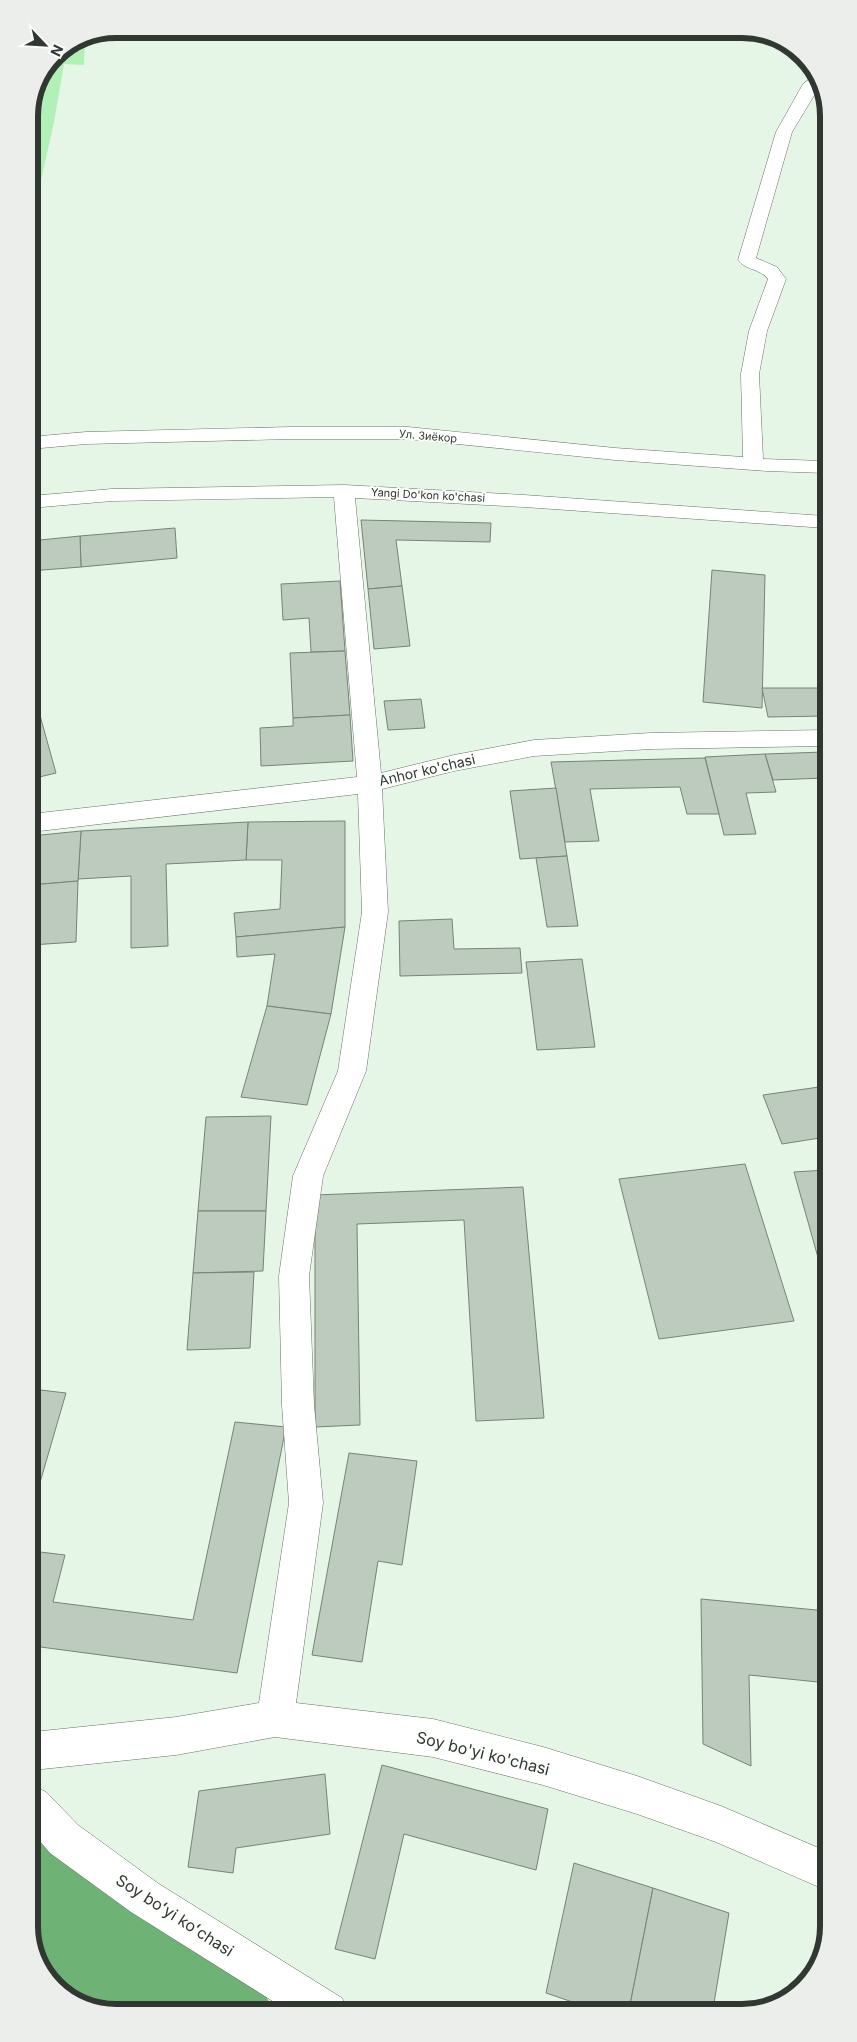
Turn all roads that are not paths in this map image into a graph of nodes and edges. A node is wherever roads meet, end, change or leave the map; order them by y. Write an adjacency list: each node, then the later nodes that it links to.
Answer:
1 (812, 83): 3 (street)
2 (38, 443): 3 (street, Ул. Зиёкор)
3 (753, 464): 4 (street, Ул. Зиёкор)
4 (819, 467)
5 (344, 490): 6 (street, Yangi Do'kon ko'chasi); 7 (street, Yangi Do'kon ko'chasi); 9 (street)
6 (38, 501)
7 (819, 522)
8 (819, 738): 9 (street, Anhor ko'chasi)
9 (370, 784): 10 (street, Anhor ko'chasi); 11 (street)
10 (38, 822)
11 (275, 1719): 12 (street, Soy bo'yi ko'chasi); 14 (street, Soy bo'yi ko'chasi)
12 (38, 1750)
13 (38, 1810): 15 (street, Soy boʻyi koʻchasi)
14 (819, 1868)
15 (315, 2004)

